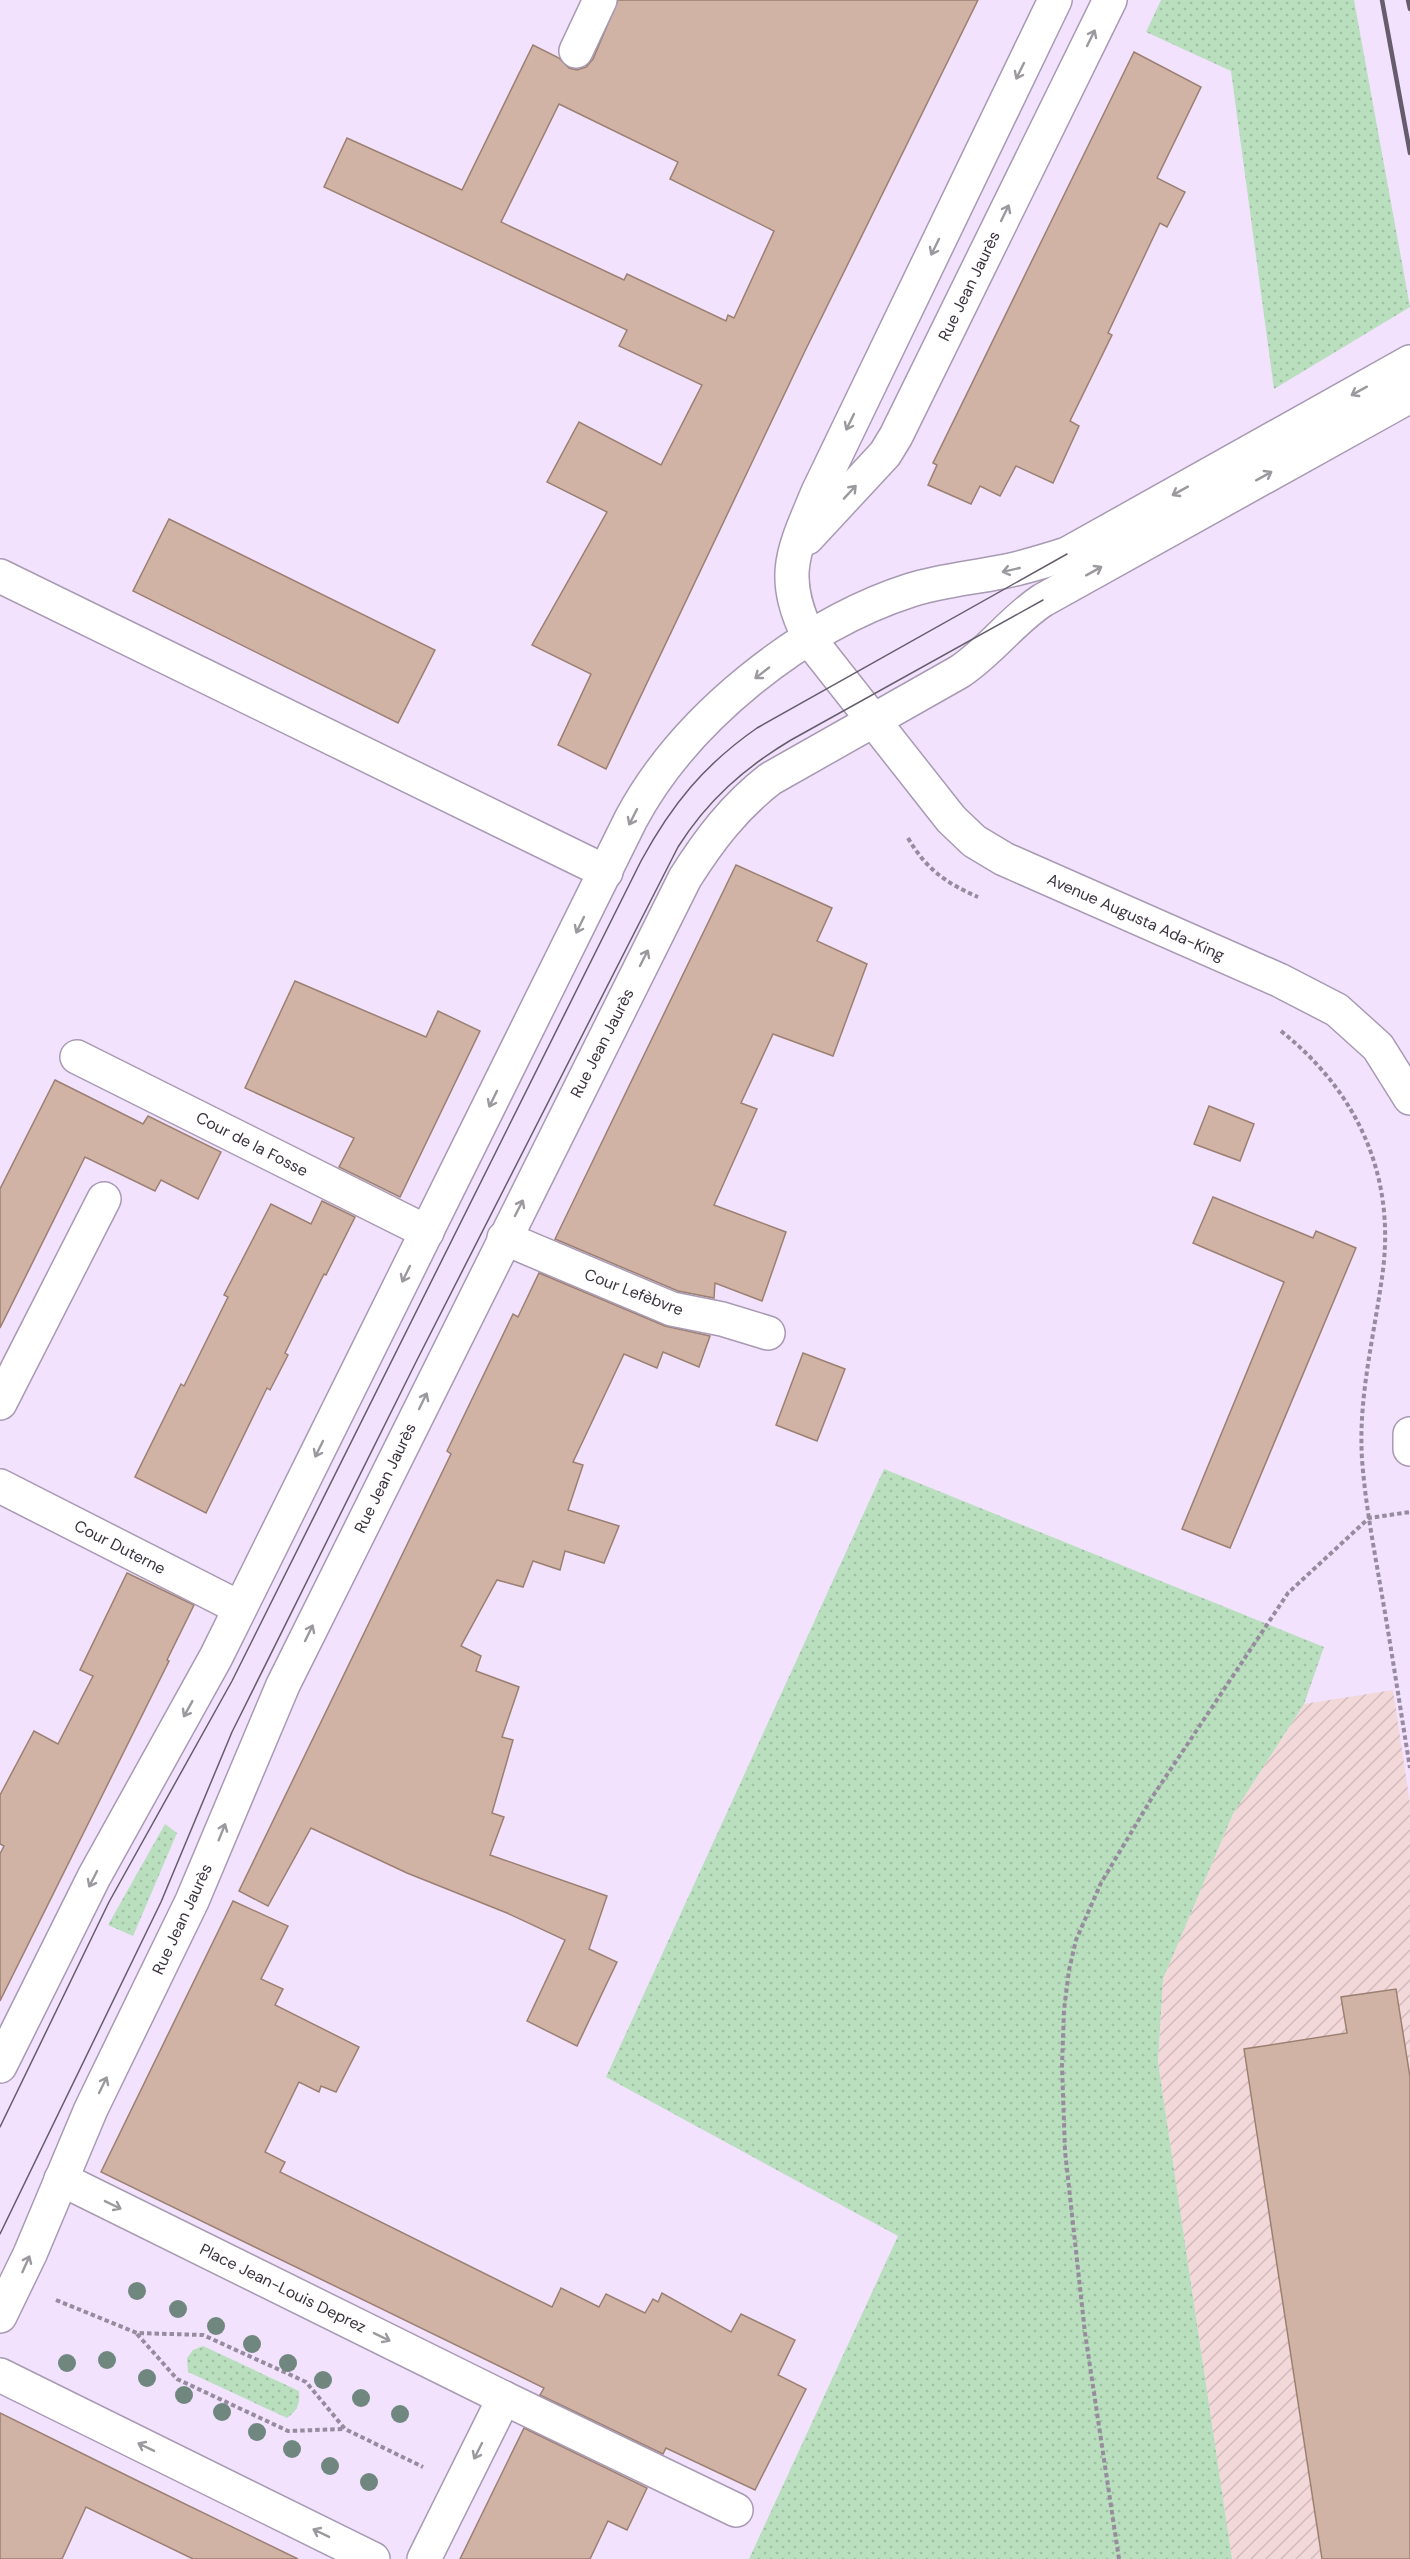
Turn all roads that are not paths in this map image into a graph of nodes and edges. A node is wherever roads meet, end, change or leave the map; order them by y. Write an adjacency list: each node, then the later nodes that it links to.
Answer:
1 (600, 0): 4 (street)
2 (1055, 0): 8 (street, one-way to 8)
3 (1110, 0): 8 (street, Rue Jean Jaurès, one-way to 3)
4 (576, 51)
5 (1410, 363): 7 (street, one-way to 7)
6 (1410, 396): 7 (street)
7 (1307, 436): 10 (street, one-way to 10); 11 (street, Rue Jean Jaurès, one-way to 7)
8 (796, 550): 10 (street)
9 (0, 576): 12 (street)
10 (810, 640): 11 (street); 12 (street, one-way to 12)
11 (874, 719): 14 (street, Avenue Augusta Ada-King); 17 (street, Rue Jean Jaurès, one-way to 11)
12 (606, 872): 16 (street, one-way to 16)
13 (77, 1057): 16 (street, Cour de la Fosse)
14 (1410, 1098)
15 (104, 1198): 19 (street)
16 (427, 1232): 23 (street, one-way to 23)
17 (504, 1238): 18 (street, Cour Lefèbvre); 25 (street, Rue Jean Jaurès, one-way to 17)
18 (768, 1333)
19 (0, 1403)
20 (1410, 1434): 21 (street)
21 (1410, 1449)
22 (0, 1486): 23 (street, Cour Duterne)
23 (240, 1608): 24 (street, one-way to 24)
24 (0, 2066)
25 (61, 2179): 26 (street, Rue Jean Jaurès, one-way to 25); 28 (street, Place Jean-Louis Deprez, one-way to 28)
26 (0, 2316)
27 (0, 2375): 30 (street, one-way to 27)
28 (504, 2398): 29 (street, Place Jean-Louis Deprez); 31 (street, one-way to 31)
29 (736, 2510)
30 (373, 2559)
31 (424, 2559)

